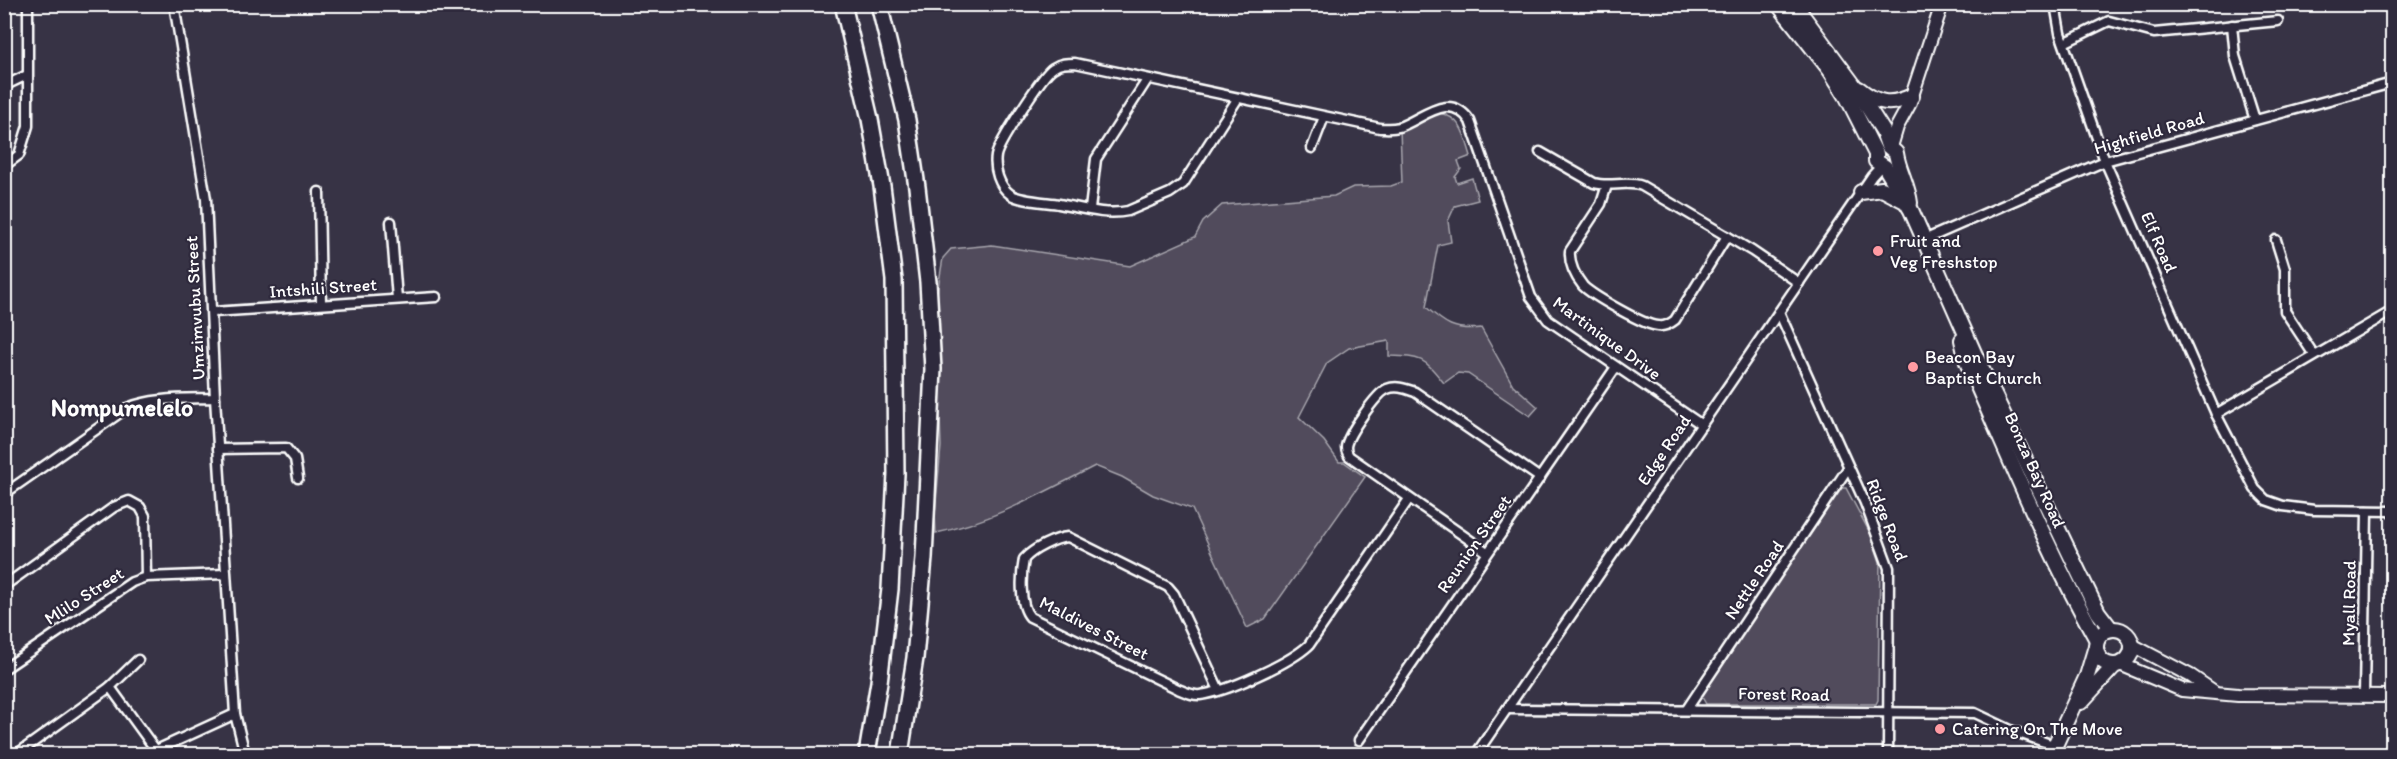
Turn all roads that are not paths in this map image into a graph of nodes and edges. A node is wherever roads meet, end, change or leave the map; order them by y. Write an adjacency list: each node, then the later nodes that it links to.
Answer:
1 (28, 4): 14 (street)
2 (174, 4): 43 (street, Umzimvubu Street)
3 (843, 4): 83 (highway)
4 (879, 4): 13 (highway)
5 (889, 4): 13 (highway)
6 (1778, 4): 25 (main road, Bonza Bay Road)
7 (1794, 4): 17 (main road, Bonza Bay Road)
8 (1942, 4): 20 (street, Edge Road)
9 (2055, 4): 12 (street, Elf Road)
10 (2278, 21): 11 (street)
11 (2232, 26): 12 (street); 22 (street)
12 (2064, 43): 26 (street, Elf Road)
13 (891, 50): 84 (highway)
14 (27, 75): 18 (street); 27 (street)
15 (1147, 80): 19 (street, Martinique Drive); 32 (street); 32 (street, Martinique Drive)
16 (2392, 83): 22 (street, Highfield Road)
17 (1853, 84): 20 (main road); 25 (main road, Bonza Bay Road)
18 (4, 86)
19 (1238, 98): 21 (street, Martinique Drive); 32 (street, Martinique Drive)
20 (1910, 100): 25 (street, Edge Road)
21 (1324, 117): 23 (street); 46 (street, Martinique Drive)
22 (2255, 120): 26 (street, Highfield Road)
23 (1312, 148)
24 (1540, 152): 28 (street)
25 (1887, 156): 30 (street, Edge Road); 31 (main road, Bonza Bay Road)
26 (2105, 160): 35 (street, Highfield Road); 48 (street, Elf Road)
27 (4, 166)
28 (1607, 185): 34 (street); 34 (street)
29 (319, 192): 40 (street)
30 (1861, 192): 31 (main road); 37 (street, Edge Road)
31 (1908, 206): 35 (main road, Bonza Bay Road)
32 (1090, 209)
33 (391, 222): 39 (street)
34 (1727, 236): 37 (street)
35 (1924, 240): 41 (main road, Bonza Bay Road)
36 (2276, 240): 45 (street)
37 (1799, 283): 44 (street, Edge Road)
38 (436, 297): 39 (street, Intshili Street)
39 (398, 300): 40 (street, Intshili Street)
40 (321, 304): 43 (street, Intshili Street)
41 (1954, 309): 62 (main road, Bonza Bay Road); 63 (main road, Bonza Bay Road)
42 (2392, 311): 45 (street)
43 (213, 312): 47 (street, Umzimvubu Street)
44 (1779, 312): 49 (street, Edge Road); 51 (street, Ridge Road)
45 (2314, 355): 48 (street)
46 (1616, 367): 49 (street, Martinique Drive); 53 (street, Reunion Street)
47 (215, 398): 50 (street, Umzimvubu Street); 54 (street)
48 (2216, 414): 56 (street, Elf Road)
49 (1702, 425): 73 (street, Edge Road)
50 (218, 449): 52 (street); 59 (street, Umzimvubu Street)
51 (1848, 468): 74 (street, Nettle Road); 75 (street, Ridge Road)
52 (298, 478)
53 (1540, 478): 55 (street); 58 (street, Reunion Street)
54 (4, 494)
55 (1409, 499): 58 (street); 69 (street, Maldives Street)
56 (2367, 511): 57 (street); 71 (street, Myall Road)
57 (2392, 511)
58 (1488, 552): 78 (street, Reunion Street)
59 (225, 574): 60 (street, Mlilo Street); 76 (street, Umzimvubu Street)
60 (146, 577): 61 (street); 67 (street, Mlilo Street)
61 (4, 586)
62 (2110, 629): 63 (main road); 64 (main road)
63 (2097, 643): 66 (main road); 77 (main road)
64 (2132, 645): 66 (main road); 70 (street)
65 (138, 660): 68 (street)
66 (2117, 664): 70 (street); 77 (main road)
67 (4, 669)
68 (110, 687): 80 (street); 81 (street)
69 (1219, 690): 69 (street, Maldives Street)
70 (2214, 692): 71 (street)
71 (2364, 695): 72 (street)
72 (2392, 696)
73 (1507, 709): 74 (street, Forest Road); 85 (street, Edge Road)
74 (1687, 709): 75 (street, Forest Road)
75 (1887, 712): 79 (street, Forest Road); 86 (street, Ridge Road)
76 (235, 714): 80 (street); 82 (street, Umzimvubu Street)
77 (2064, 725): 79 (main road)
78 (1359, 740)
79 (2052, 750)
80 (152, 752)
81 (17, 754)
82 (245, 754)
83 (867, 754)
84 (900, 754)
85 (1476, 754)
86 (1888, 754)

